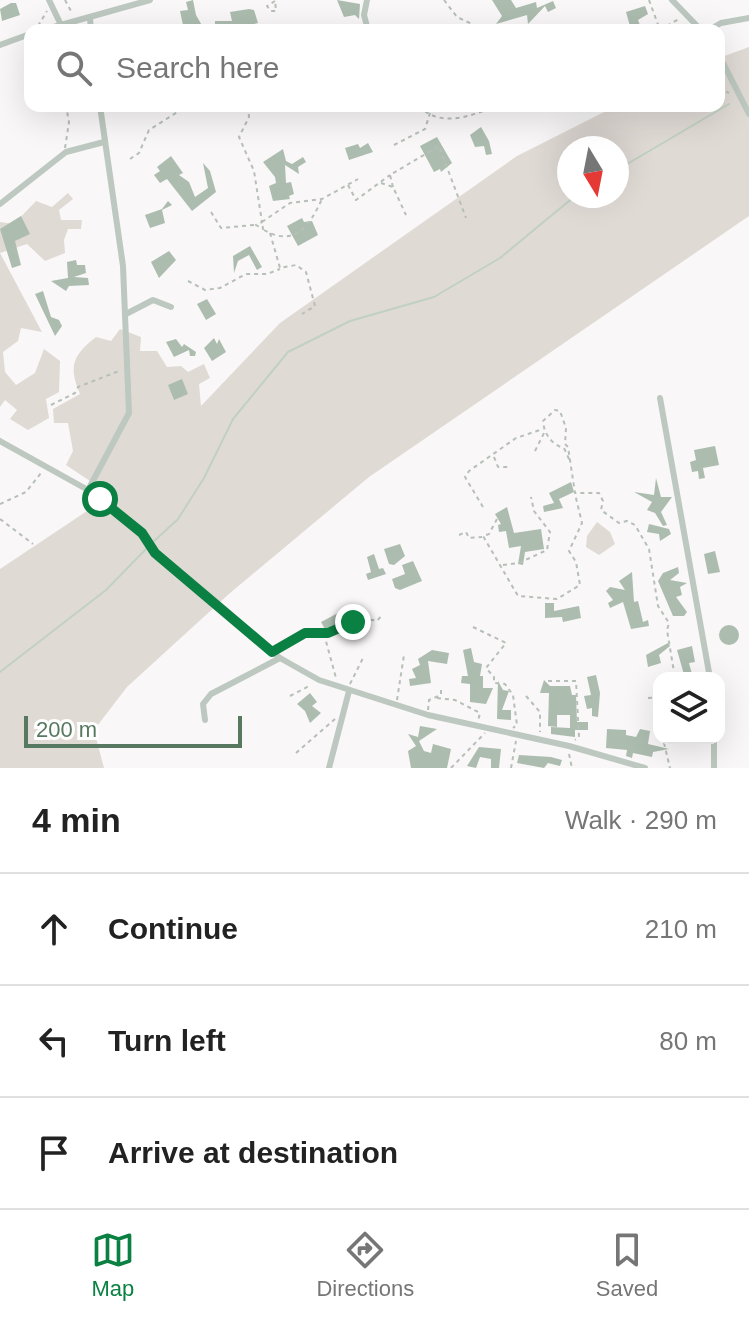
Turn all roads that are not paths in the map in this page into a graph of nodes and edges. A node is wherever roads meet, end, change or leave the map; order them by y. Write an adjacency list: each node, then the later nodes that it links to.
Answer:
1 (150, 0): 5 (street)
2 (367, 0): 10 (street)
3 (672, 0): 11 (street)
4 (50, 2): 7 (street)
5 (90, 18): 8 (street); 9 (street)
6 (749, 18): 12 (street)
7 (61, 24)
8 (65, 24)
9 (90, 24)
10 (366, 24)
11 (695, 24)
12 (719, 24)
13 (24, 36): 14 (street)
14 (0, 45)
15 (725, 66): 17 (street)
16 (101, 112): 18 (street)
17 (749, 114)
18 (104, 142): 19 (street); 21 (street)
19 (0, 204)
20 (171, 307): 21 (street)
21 (126, 314): 24 (street)
22 (660, 398): 26 (street)
23 (0, 441): 24 (street)
24 (88, 490): 25 (street)
25 (280, 658): 27 (street); 28 (street)
26 (709, 672)
27 (349, 691): 30 (street); 31 (street)
28 (205, 720)
29 (714, 744): 32 (street)
30 (329, 768)
31 (645, 768)
32 (714, 768)

